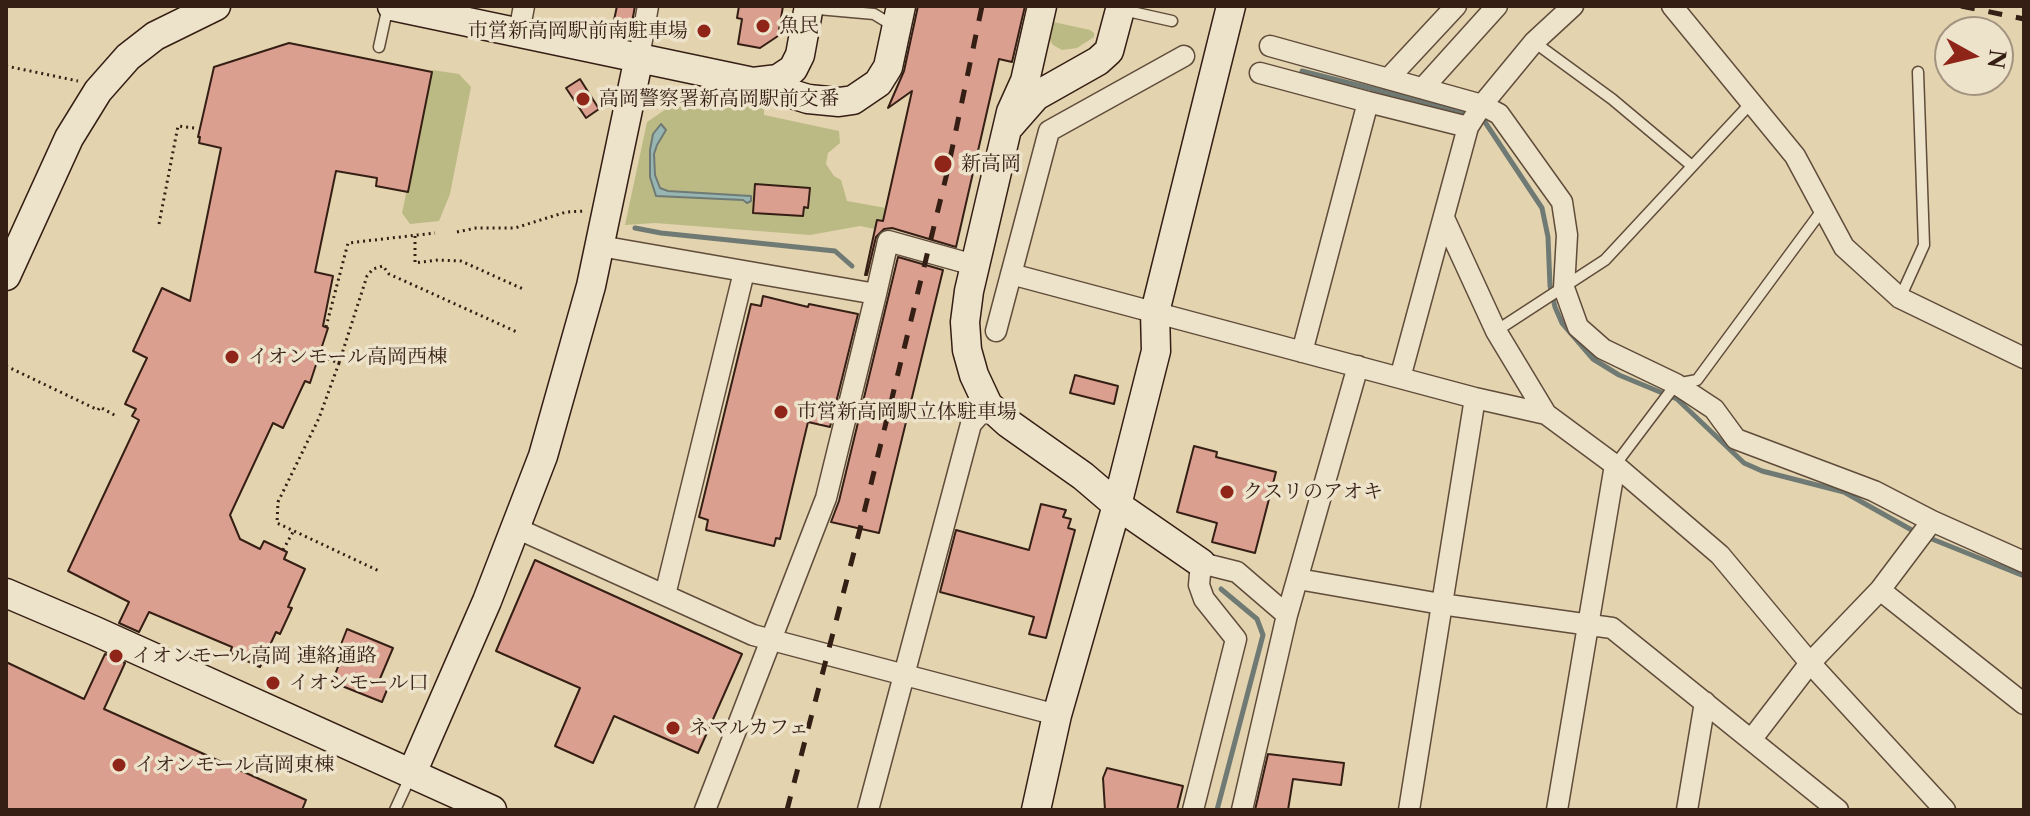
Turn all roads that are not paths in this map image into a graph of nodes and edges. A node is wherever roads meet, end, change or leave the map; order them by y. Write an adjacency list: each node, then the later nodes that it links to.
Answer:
1 (216, 6): 11 (street)
2 (390, 6): 14 (street); 19 (lane)
3 (648, 6): 23 (street)
4 (901, 6): 16 (street)
5 (1042, 6): 20 (street)
6 (1231, 6): 46 (street)
7 (1456, 6): 26 (street)
8 (1497, 6): 28 (street)
9 (1573, 6): 17 (street)
10 (1672, 6): 31 (street)
11 (181, 12): 39 (street)
12 (808, 13): 16 (lane); 21 (street)
13 (1118, 16): 15 (lane); 20 (street); 34 (street)
14 (522, 19): 23 (street)
15 (1172, 21)
16 (894, 42): 29 (street)
17 (1534, 42): 32 (street); 35 (lane)
18 (1270, 46): 26 (street)
19 (379, 47)
20 (1033, 49): 34 (street)
21 (800, 55): 27 (street); 29 (street)
22 (1184, 56): 42 (street)
23 (639, 57): 27 (street); 38 (street)
24 (1918, 72): 45 (lane)
25 (1260, 73): 30 (street)
26 (1388, 79): 28 (street)
27 (753, 82): 29 (street)
28 (1423, 88): 32 (street)
29 (868, 91)
30 (1368, 102): 33 (street); 49 (street)
31 (1751, 103): 35 (lane); 36 (street)
32 (1481, 105): 33 (street); 43 (street)
33 (1468, 126): 37 (street)
34 (1007, 129): 40 (street)
35 (1692, 166): 43 (lane)
36 (1823, 209): 45 (street); 53 (lane)
37 (1444, 218): 48 (street); 52 (street)
38 (600, 246): 41 (street); 60 (street)
39 (9, 265)
40 (974, 265): 44 (street); 55 (street)
41 (744, 272): 44 (street); 66 (street)
42 (1011, 274): 46 (street); 47 (street)
43 (1564, 288): 48 (lane); 53 (street)
44 (876, 294): 70 (street)
45 (1900, 298): 50 (street)
46 (1155, 312): 49 (street); 58 (street)
47 (996, 331)
48 (1496, 331): 56 (street)
49 (1302, 352): 51 (street)
50 (2024, 358)
51 (1358, 366): 52 (street); 63 (street)
52 (1400, 378): 54 (street)
53 (1676, 384): 57 (lane); 59 (street)
54 (1475, 398): 56 (street); 67 (street)
55 (988, 405): 58 (street); 72 (street)
56 (1546, 414): 57 (street)
57 (1615, 465): 69 (street); 71 (street)
58 (1117, 505): 62 (street); 75 (street)
59 (1932, 521): 61 (street); 64 (street)
60 (516, 528): 66 (street); 77 (street)
61 (2024, 562)
62 (1201, 563): 68 (street); 83 (street)
63 (1298, 579): 67 (street); 68 (street)
64 (1880, 590): 71 (street); 74 (street)
65 (6, 593): 77 (street)
66 (665, 595): 70 (street)
67 (1441, 604): 69 (street); 85 (street)
68 (1287, 615): 84 (street)
69 (1587, 624): 73 (street); 86 (street)
70 (770, 639): 72 (street); 80 (street)
71 (1810, 663): 76 (street); 89 (street)
72 (903, 675): 75 (street); 81 (street)
73 (1705, 702): 76 (street); 87 (street)
74 (2024, 704)
75 (1057, 715): 82 (street)
76 (1751, 740): 88 (street)
77 (412, 773): 78 (lane); 79 (street)
78 (395, 810)
79 (492, 810)
80 (705, 810)
81 (868, 810)
82 (1036, 810)
83 (1193, 810)
84 (1242, 810)
85 (1409, 810)
86 (1557, 810)
87 (1687, 810)
88 (1838, 810)
89 (1945, 810)

